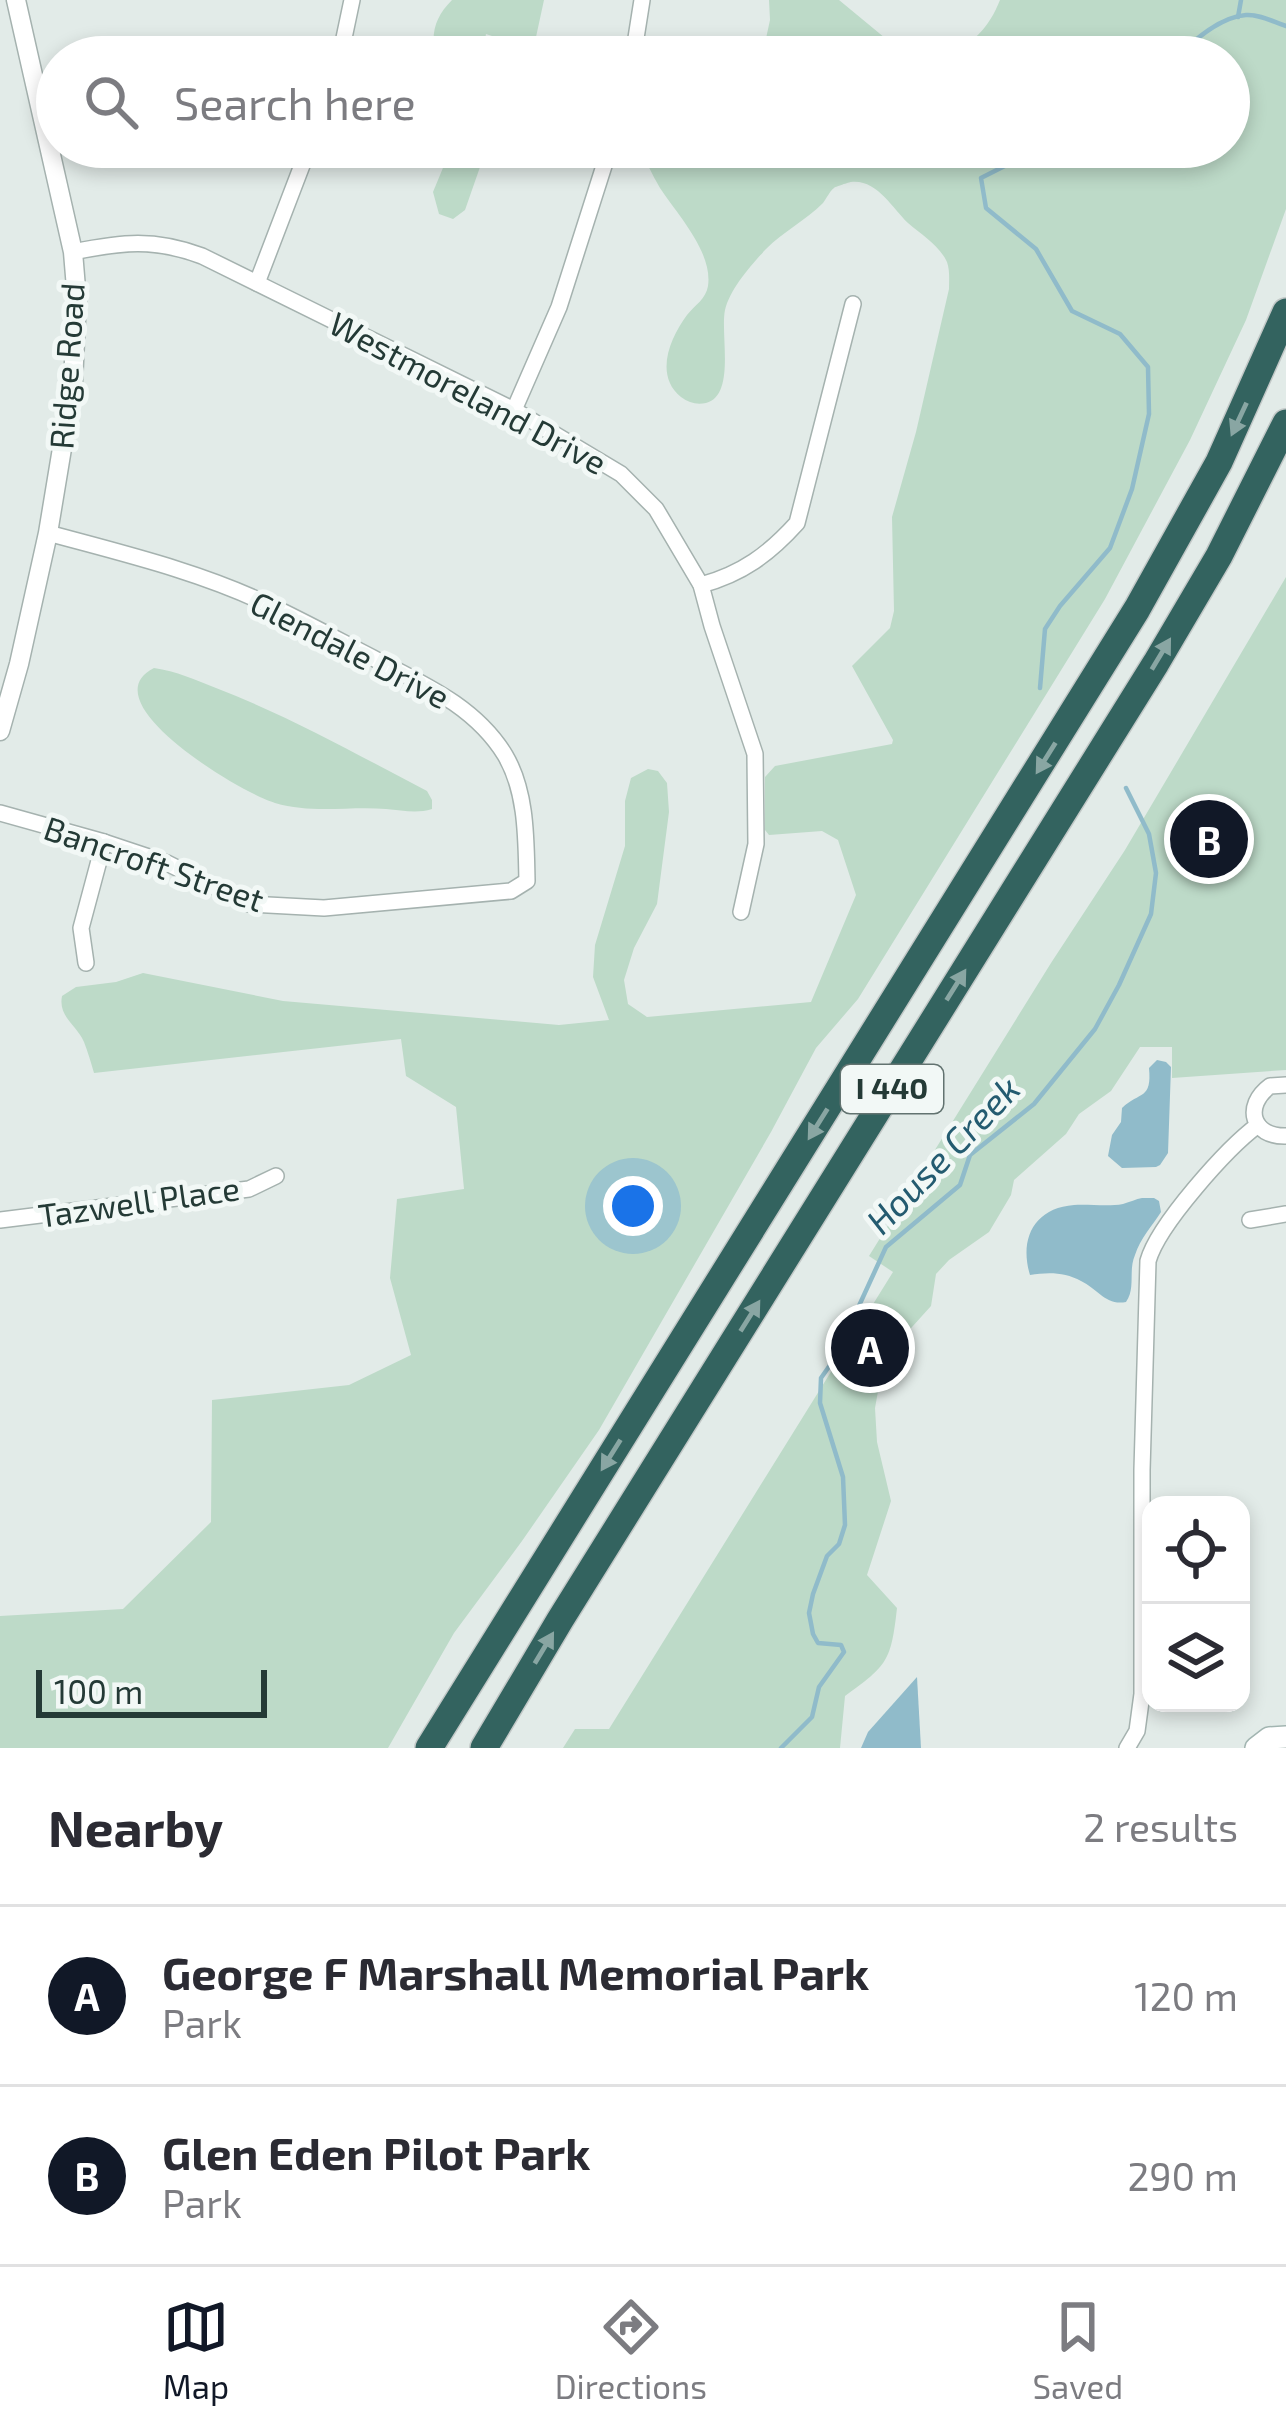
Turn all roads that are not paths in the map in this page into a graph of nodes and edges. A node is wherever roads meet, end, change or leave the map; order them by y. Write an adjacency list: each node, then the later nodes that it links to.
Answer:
1 (16, 0): 6 (street, Ridge Road)
2 (352, 0): 4 (street)
3 (642, 0): 5 (street)
4 (344, 36)
5 (636, 36)
6 (36, 88)
7 (54, 168): 10 (street, Ridge Road)
8 (300, 168): 11 (street)
9 (603, 168): 14 (street)
10 (73, 252): 11 (street, Westmoreland Drive); 16 (street, Ridge Road)
11 (256, 283): 14 (street, Westmoreland Drive)
12 (853, 304): 17 (street)
13 (1286, 312): 31 (highway, I 440, one-way to 31)
14 (514, 410): 17 (street, Westmoreland Drive)
15 (1286, 423): 35 (highway, I 440, one-way to 15)
16 (48, 533): 18 (street, Ridge Road); 21 (street, Glendale Drive)
17 (701, 585): 22 (street, Westmoreland Drive)
18 (0, 730)
19 (0, 813): 20 (street, Bancroft Street)
20 (104, 842): 21 (street, Bancroft Street); 23 (street)
21 (522, 884)
22 (741, 912)
23 (86, 963)
24 (1286, 1085): 25 (street)
25 (1258, 1125): 26 (street); 36 (street)
26 (1286, 1136)
27 (276, 1176): 29 (street, Tazwell Place)
28 (1286, 1214): 30 (street)
29 (0, 1220)
30 (1250, 1220)
31 (450, 1713): 33 (highway); 34 (highway, I 440)
32 (1283, 1735): 37 (main road)
33 (418, 1748)
34 (430, 1748)
35 (484, 1748)
36 (1127, 1748)
37 (1256, 1748)

